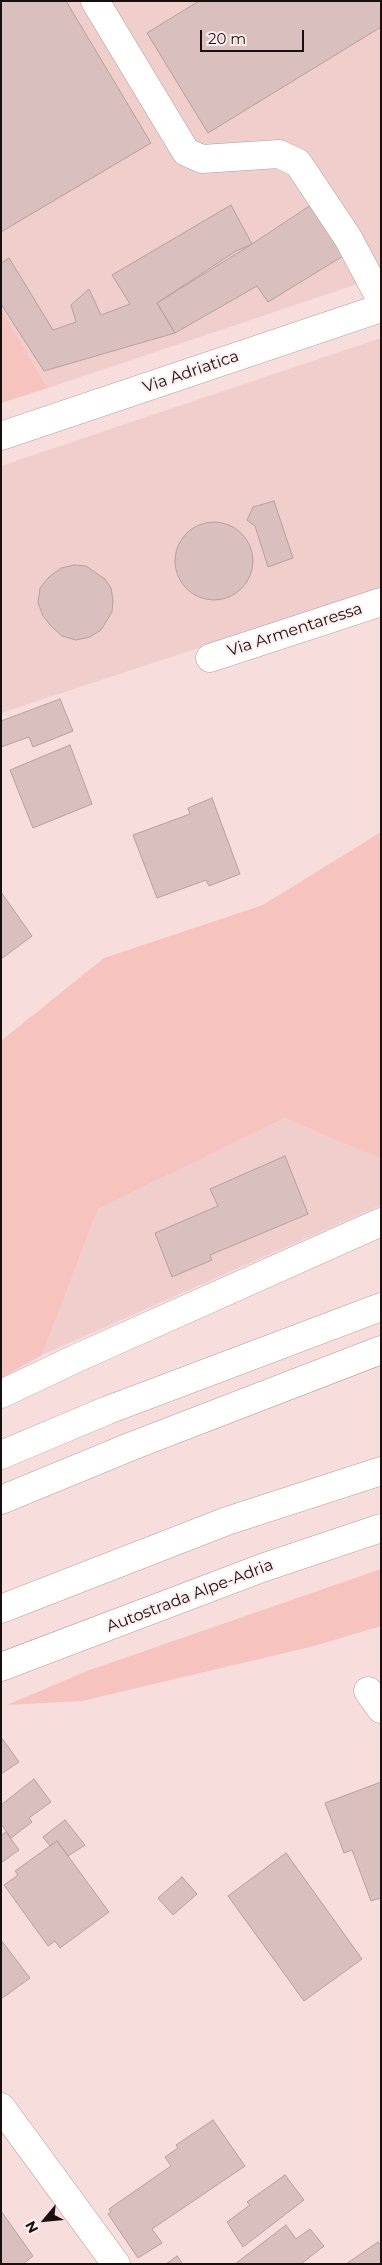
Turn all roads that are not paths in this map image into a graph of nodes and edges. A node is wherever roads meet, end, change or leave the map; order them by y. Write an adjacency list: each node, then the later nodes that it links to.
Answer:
1 (95, 1): 2 (main road)
2 (381, 300)
3 (381, 308): 4 (main road, Via Adriatica)
4 (1, 436)
5 (381, 602): 6 (main road, Via Armentaressa)
6 (210, 658)
7 (381, 1222): 10 (main road)
8 (381, 1307): 11 (main road)
9 (381, 1350): 13 (main road)
10 (1, 1394)
11 (1, 1456)
12 (381, 1471): 15 (main road)
13 (1, 1500)
14 (381, 1528): 16 (main road, Autostrada Alpe-Adria)
15 (1, 1609)
16 (1, 1667)
17 (1, 2107): 18 (main road)
18 (116, 2264)

